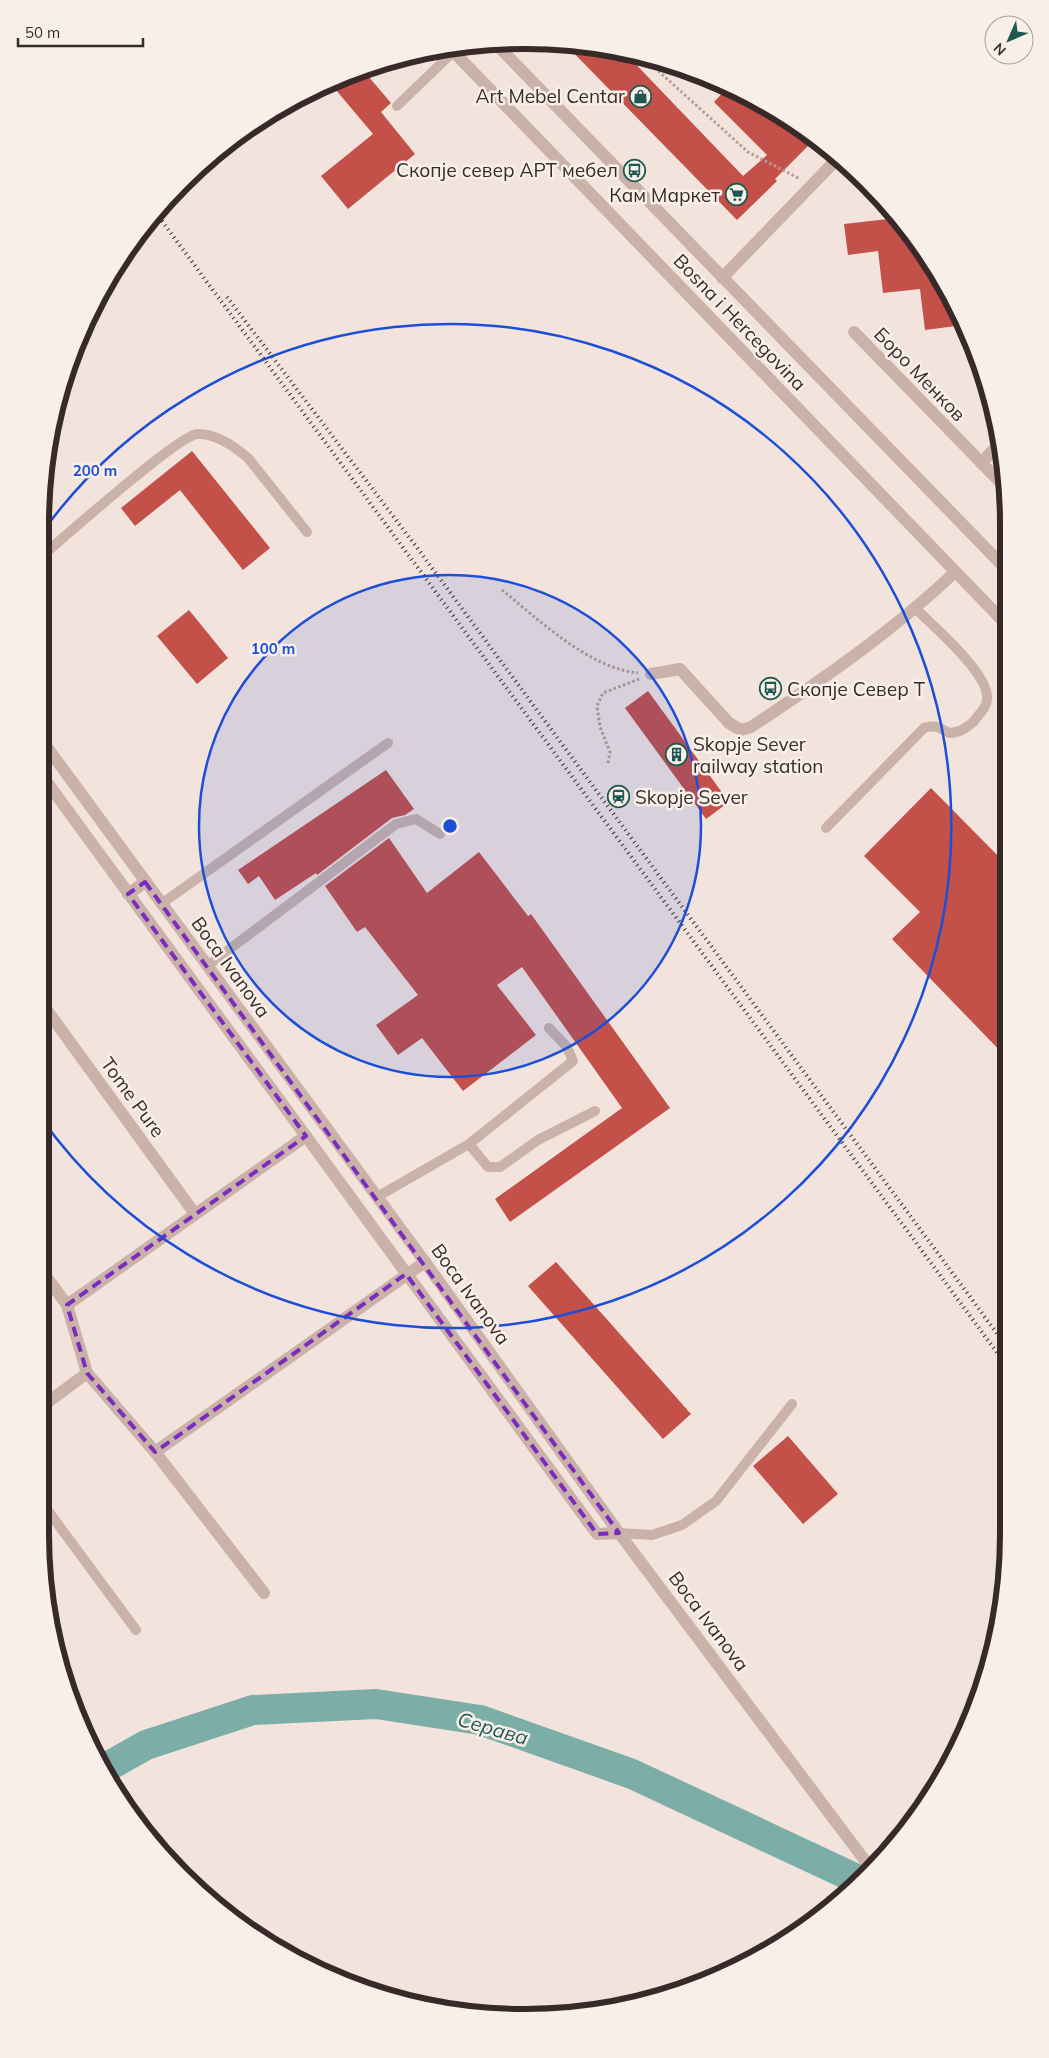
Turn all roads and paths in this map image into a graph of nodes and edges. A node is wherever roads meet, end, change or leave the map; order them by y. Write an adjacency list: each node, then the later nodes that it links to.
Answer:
1 (501, 50): 8 (street, Bosna i Hercegovina)
2 (456, 54): 16 (street, Bosna i Hercegovina)
3 (444, 56): 5 (lane)
4 (654, 67): 7 (path)
5 (397, 106)
6 (833, 163): 7 (street)
7 (812, 185): 8 (street)
8 (722, 278): 15 (street, Bosna i Hercegovina)
9 (854, 332): 11 (street, Боро Менков)
10 (994, 449): 11 (street)
11 (981, 463): 12 (street, Боро Менков)
12 (998, 480)
13 (307, 532): 14 (lane)
14 (49, 550)
15 (1000, 563)
16 (955, 572): 18 (street); 19 (street, Bosna i Hercegovina)
17 (502, 590): 20 (path)
18 (915, 608): 20 (street); 25 (lane)
19 (1000, 618)
20 (651, 674): 23 (path)
21 (388, 743): 29 (lane)
22 (49, 750): 27 (street, Boca Ivanova)
23 (608, 763)
24 (49, 788): 28 (street)
25 (826, 828)
26 (440, 834): 30 (lane)
27 (145, 882): 28 (street); 29 (street, Boca Ivanova)
28 (128, 894): 34 (street)
29 (161, 904): 30 (street, Boca Ivanova)
30 (207, 966): 36 (street, Boca Ivanova)
31 (49, 1014): 37 (street, Tome Pure)
32 (549, 1028): 35 (lane)
33 (596, 1111): 35 (lane)
34 (306, 1136): 37 (street); 39 (street)
35 (469, 1144): 36 (lane)
36 (377, 1197): 38 (street, Boca Ivanova)
37 (195, 1214): 41 (street)
38 (425, 1262): 39 (street); 47 (street, Boca Ivanova)
39 (406, 1274): 45 (street); 47 (street)
40 (49, 1280): 41 (street)
41 (67, 1305): 42 (street)
42 (87, 1372): 43 (street); 45 (street)
43 (49, 1401)
44 (792, 1404): 47 (lane)
45 (155, 1452): 48 (street)
46 (49, 1512): 49 (lane)
47 (619, 1533): 50 (street, Boca Ivanova)
48 (264, 1594)
49 (136, 1630)
50 (867, 1864)

